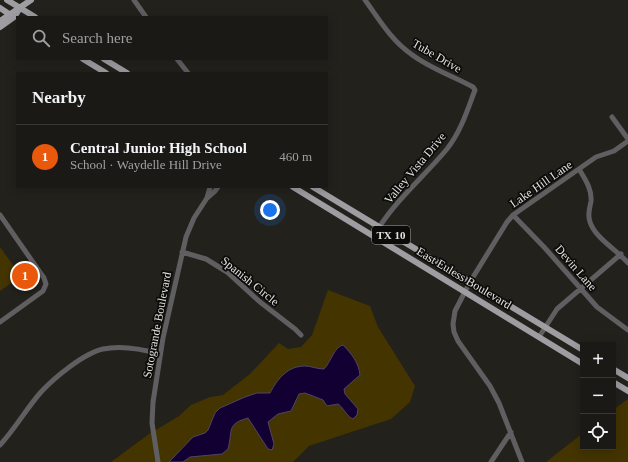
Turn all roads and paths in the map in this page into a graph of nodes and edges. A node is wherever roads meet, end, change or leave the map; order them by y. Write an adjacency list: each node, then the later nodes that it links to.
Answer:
1 (7, 0): 6 (main road)
2 (31, 0): 6 (main road)
3 (134, 0): 8 (street)
4 (365, 0): 18 (street, Tube Drive)
5 (0, 8): 9 (main road)
6 (20, 8): 7 (main road); 9 (main road)
7 (33, 16)
8 (145, 16)
9 (14, 18): 10 (main road); 11 (main road)
10 (0, 21)
11 (0, 27)
12 (85, 60): 15 (main road)
13 (106, 60): 16 (main road)
14 (178, 60): 17 (street)
15 (104, 72)
16 (124, 72)
17 (187, 72)
18 (473, 88): 29 (street, Valley Vista Drive)
19 (612, 117): 20 (street)
20 (628, 140): 21 (street, Lake Hill Lane)
21 (579, 169): 28 (street, Lake Hill Lane); 32 (street)
22 (210, 188): 26 (street, Sotogrande Boulevard)
23 (217, 188): 26 (street, Sotogrande Boulevard)
24 (295, 188): 30 (main road, East Euless Boulevard / TX 10)
25 (315, 188): 29 (main road, East Euless Boulevard / TX 10)
26 (207, 198): 31 (street, Sotogrande Boulevard)
27 (0, 215): 37 (street)
28 (513, 215): 34 (street, Lake Hill Lane); 35 (street, Devin Lane)
29 (379, 227): 30 (street, Valley Vista Drive); 34 (main road, East Euless Boulevard / TX 10)
30 (374, 236): 36 (main road, East Euless Boulevard / TX 10)
31 (182, 252): 40 (street, Spanish Circle); 43 (street, Sotogrande Boulevard)
32 (621, 254): 33 (street); 35 (street)
33 (628, 262)
34 (470, 282): 36 (street, Lake Hill Lane); 38 (main road, East Euless Boulevard / TX 10)
35 (580, 289): 38 (street); 39 (street, Devin Lane)
36 (465, 292): 41 (main road, East Euless Boulevard / TX 10); 49 (street, Lake Hill Lane)
37 (0, 322)
38 (545, 327): 41 (street); 42 (main road, East Euless Boulevard / TX 10)
39 (628, 330)
40 (301, 335)
41 (539, 337): 44 (main road, East Euless Boulevard / TX 10)
42 (580, 348)
43 (160, 354): 50 (street); 51 (street, Sotogrande Boulevard)
44 (580, 362)
45 (616, 371): 46 (main road)
46 (628, 378)
47 (616, 384): 48 (main road)
48 (628, 391)
49 (511, 432): 52 (street); 53 (street, Lake Hill Lane)
50 (0, 445)
51 (158, 460)
52 (490, 462)
53 (522, 462)

